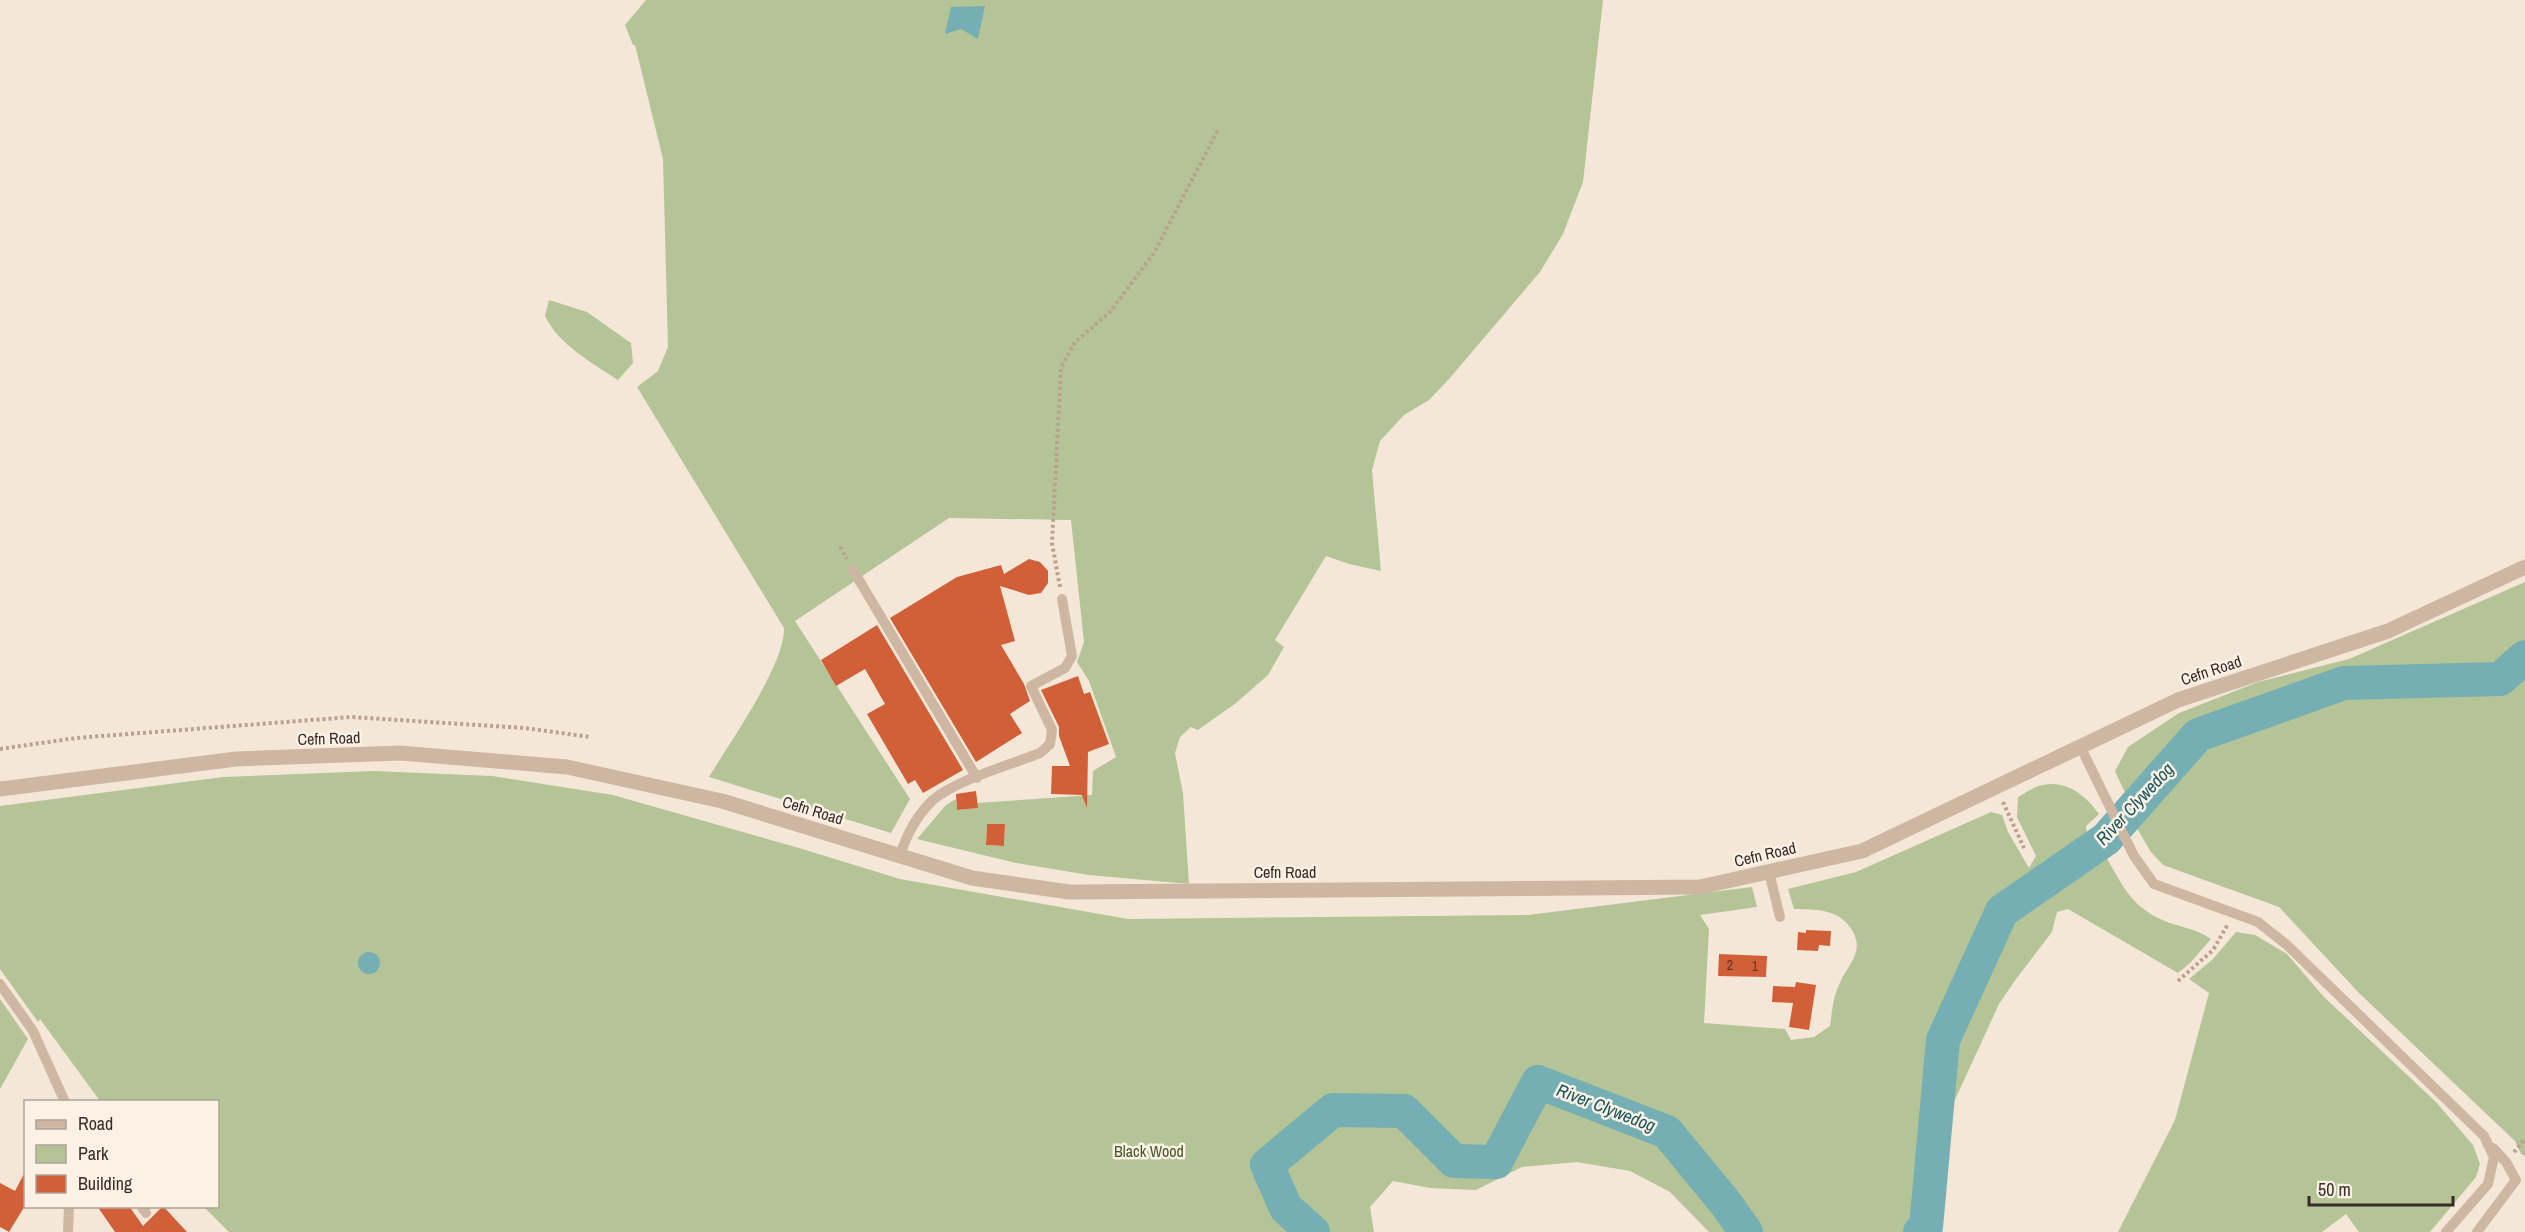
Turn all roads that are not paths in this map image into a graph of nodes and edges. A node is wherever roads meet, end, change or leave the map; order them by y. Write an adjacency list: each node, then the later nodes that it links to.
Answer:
1 (2525, 567): 4 (street, Cefn Road)
2 (853, 570): 5 (lane)
3 (1062, 599): 5 (lane)
4 (2081, 748): 8 (street, Cefn Road); 12 (lane)
5 (977, 778): 7 (lane)
6 (0, 789): 7 (street, Cefn Road)
7 (900, 856): 8 (street, Cefn Road)
8 (1769, 872): 9 (lane)
9 (1780, 917)
10 (0, 984): 11 (lane)
11 (65, 1100)
12 (2485, 1139): 15 (lane); 16 (lane)
13 (69, 1208): 14 (lane)
14 (68, 1232)
15 (2446, 1232)
16 (2477, 1232)

